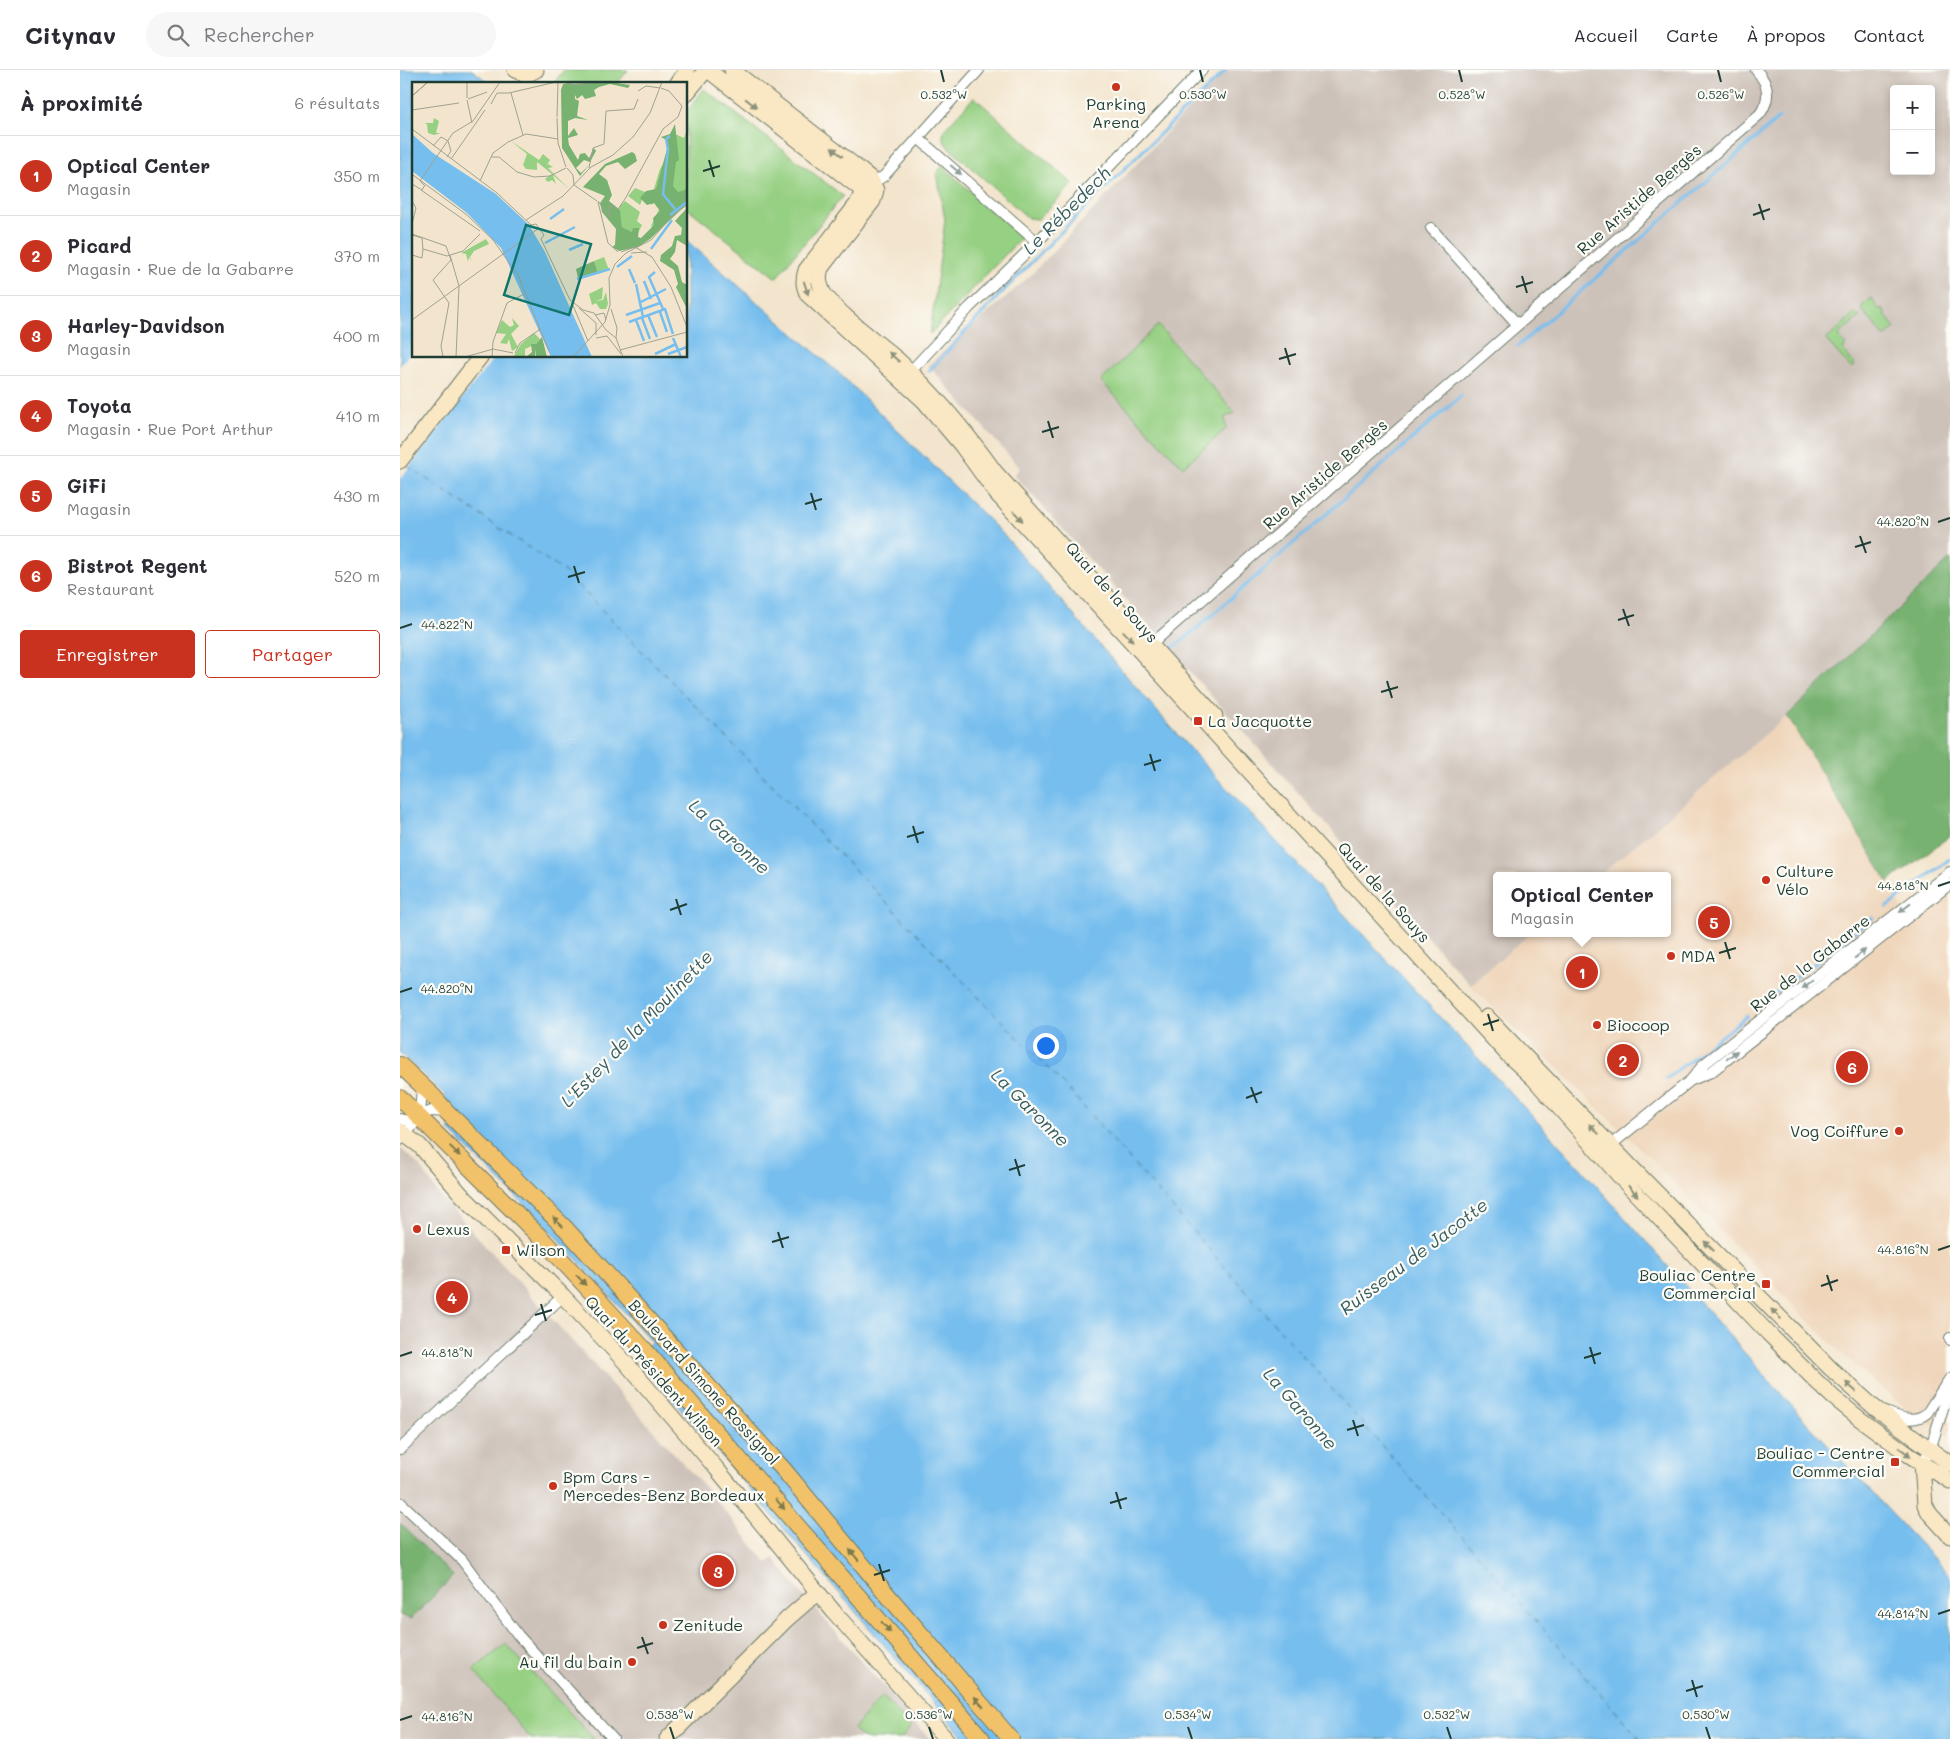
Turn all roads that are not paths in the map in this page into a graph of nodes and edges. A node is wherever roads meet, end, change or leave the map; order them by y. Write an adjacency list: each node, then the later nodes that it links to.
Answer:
1 (515, 70): 2 (main road)
2 (536, 70)
3 (687, 70): 9 (main road)
4 (707, 70): 10 (main road); 12 (main road, one-way to 12)
5 (732, 70): 12 (main road, one-way to 5)
6 (979, 70): 11 (street)
7 (1202, 70): 14 (street)
8 (1756, 70): 15 (street, Rue Aristide Bergès)
9 (678, 82)
10 (688, 92)
11 (918, 138): 12 (street); 14 (street, one-way to 14)
12 (867, 186): 18 (main road, Quai de la Souys, one-way to 12); 21 (main road, Quai de la Souys, one-way to 21)
13 (1431, 228): 15 (street)
14 (1037, 242): 18 (street)
15 (1518, 325): 21 (street, Rue Aristide Bergès)
16 (468, 358): 19 (main road)
17 (479, 358): 20 (main road)
18 (910, 372): 21 (main road, Quai de la Souys)
19 (400, 447)
20 (400, 461)
21 (1147, 648): 32 (main road, Quai de la Souys)
22 (1950, 872): 25 (street, Rue de la Gabarre, one-way to 25)
23 (1950, 884): 25 (street, Rue de la Gabarre, one-way to 23)
24 (400, 1065): 26 (main road, Boulevard Simone Rossignol)
25 (1692, 1080): 32 (street, Rue de la Gabarre)
26 (422, 1085): 28 (main road, Boulevard Simone Rossignol); 29 (street)
27 (400, 1098): 29 (main road, Boulevard Simone Rossignol)
28 (447, 1112): 29 (street); 49 (main road, Boulevard Simone Rossignol, one-way to 28)
29 (420, 1117): 30 (street); 31 (street); 48 (main road, Boulevard Simone Rossignol, one-way to 48)
30 (400, 1119)
31 (402, 1135): 33 (main road, Quai du Président Wilson)
32 (1605, 1150): 36 (main road, one-way to 32); 39 (main road, one-way to 39)
33 (563, 1296): 37 (street); 44 (main road, Quai du Président Wilson)
34 (1950, 1378): 36 (street)
35 (1950, 1386): 38 (street)
36 (1874, 1408): 38 (main road)
37 (400, 1449)
38 (1930, 1450): 39 (street); 40 (main road)
39 (1922, 1464): 41 (main road); 43 (main road)
40 (1950, 1464)
41 (1950, 1482)
42 (400, 1502): 45 (street)
43 (1950, 1536)
44 (818, 1592): 46 (main road); 47 (main road, Quai du Président Wilson)
45 (613, 1739)
46 (667, 1739)
47 (946, 1739)
48 (982, 1739)
49 (1011, 1739)

